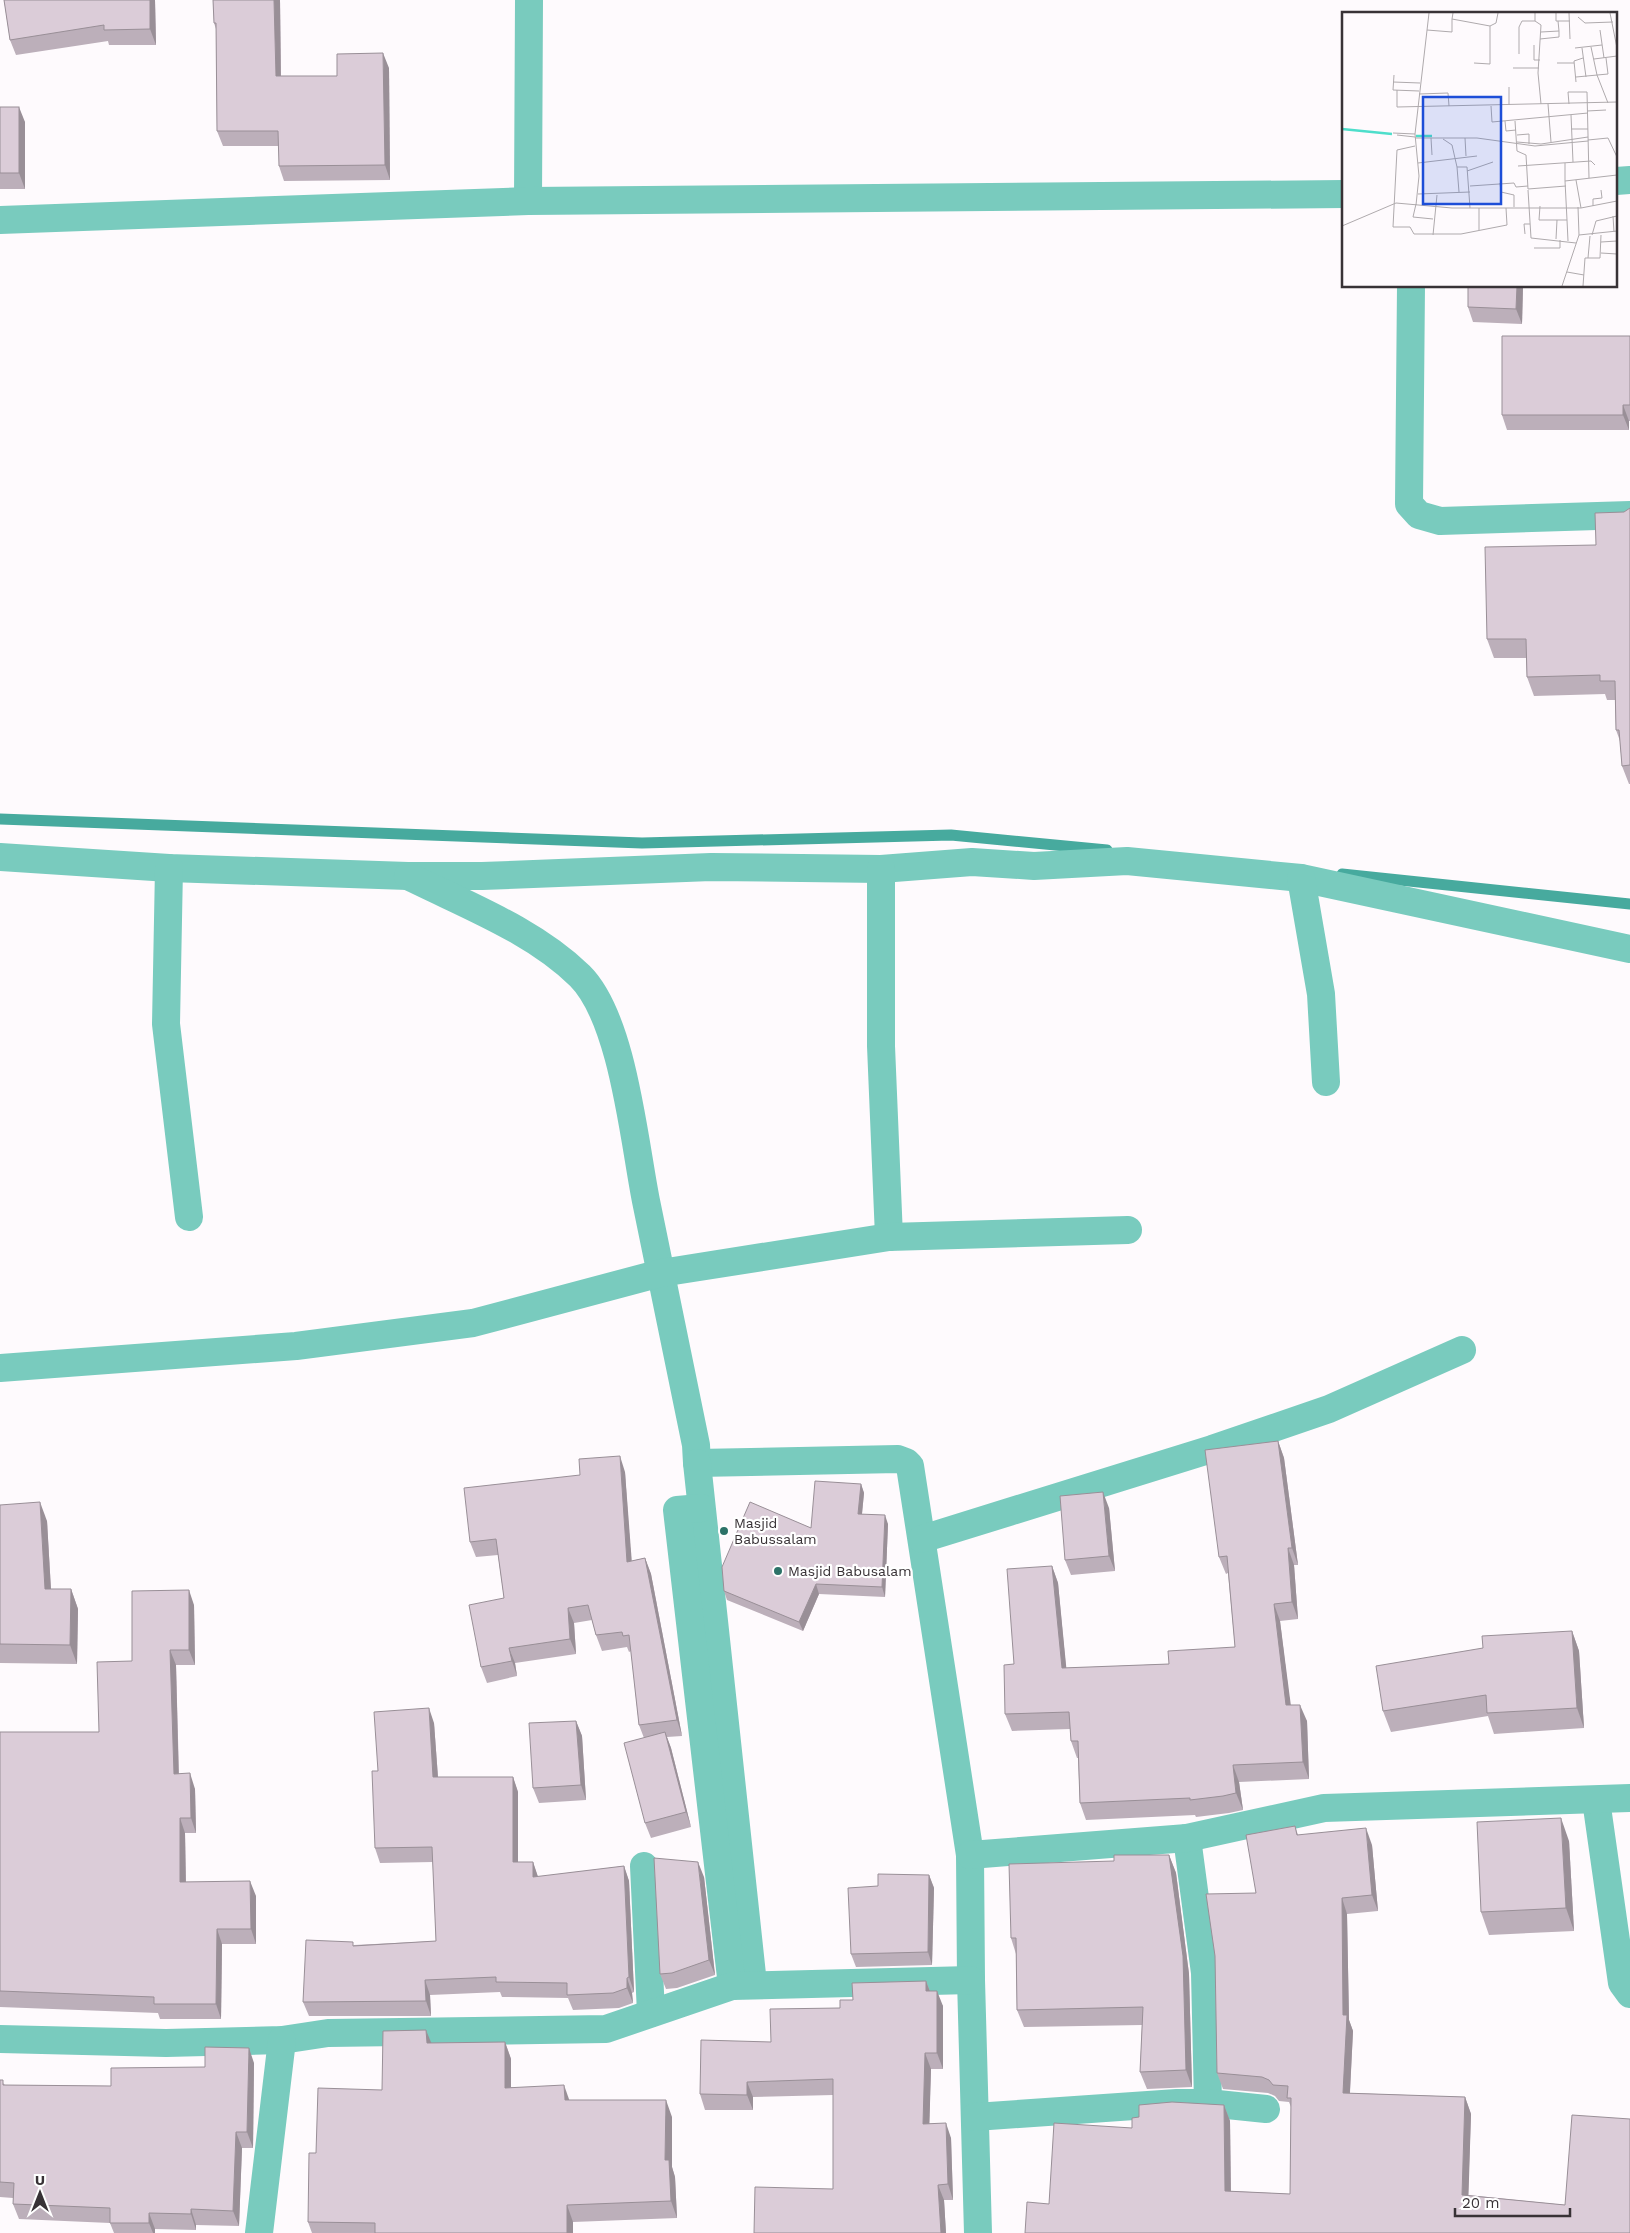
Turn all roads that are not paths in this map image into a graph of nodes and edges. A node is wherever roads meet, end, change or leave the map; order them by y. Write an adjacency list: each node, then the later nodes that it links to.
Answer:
1 (529, 0): 3 (street)
2 (1342, 194): 3 (street)
3 (528, 202): 4 (street)
4 (0, 220)
5 (1410, 288): 6 (street)
6 (1630, 515)
7 (0, 856): 8 (street)
8 (169, 868): 10 (street); 14 (street)
9 (881, 869): 10 (street); 11 (street); 16 (street)
10 (408, 876): 17 (street)
11 (1301, 878): 12 (street); 13 (street)
12 (1630, 948)
13 (1326, 1082)
14 (189, 1217)
15 (1128, 1230): 16 (street)
16 (889, 1237): 17 (street)
17 (661, 1273): 19 (street); 20 (street)
18 (1462, 1350): 21 (street)
19 (0, 1368)
20 (697, 1463): 21 (street); 28 (street)
21 (922, 1539): 25 (street)
22 (1630, 1798): 23 (street)
23 (1596, 1800): 24 (street); 29 (street)
24 (1187, 1838): 25 (street); 33 (street)
25 (970, 1855): 27 (street)
26 (644, 1866): 30 (street)
27 (971, 1980): 28 (street); 35 (street)
28 (742, 1985): 30 (street)
29 (1630, 1994)
30 (651, 2013): 32 (street)
31 (0, 2039): 32 (street)
32 (282, 2040): 36 (street)
33 (1208, 2103): 34 (street); 35 (street)
34 (1266, 2109)
35 (975, 2117): 37 (street)
36 (259, 2233)
37 (978, 2233)

